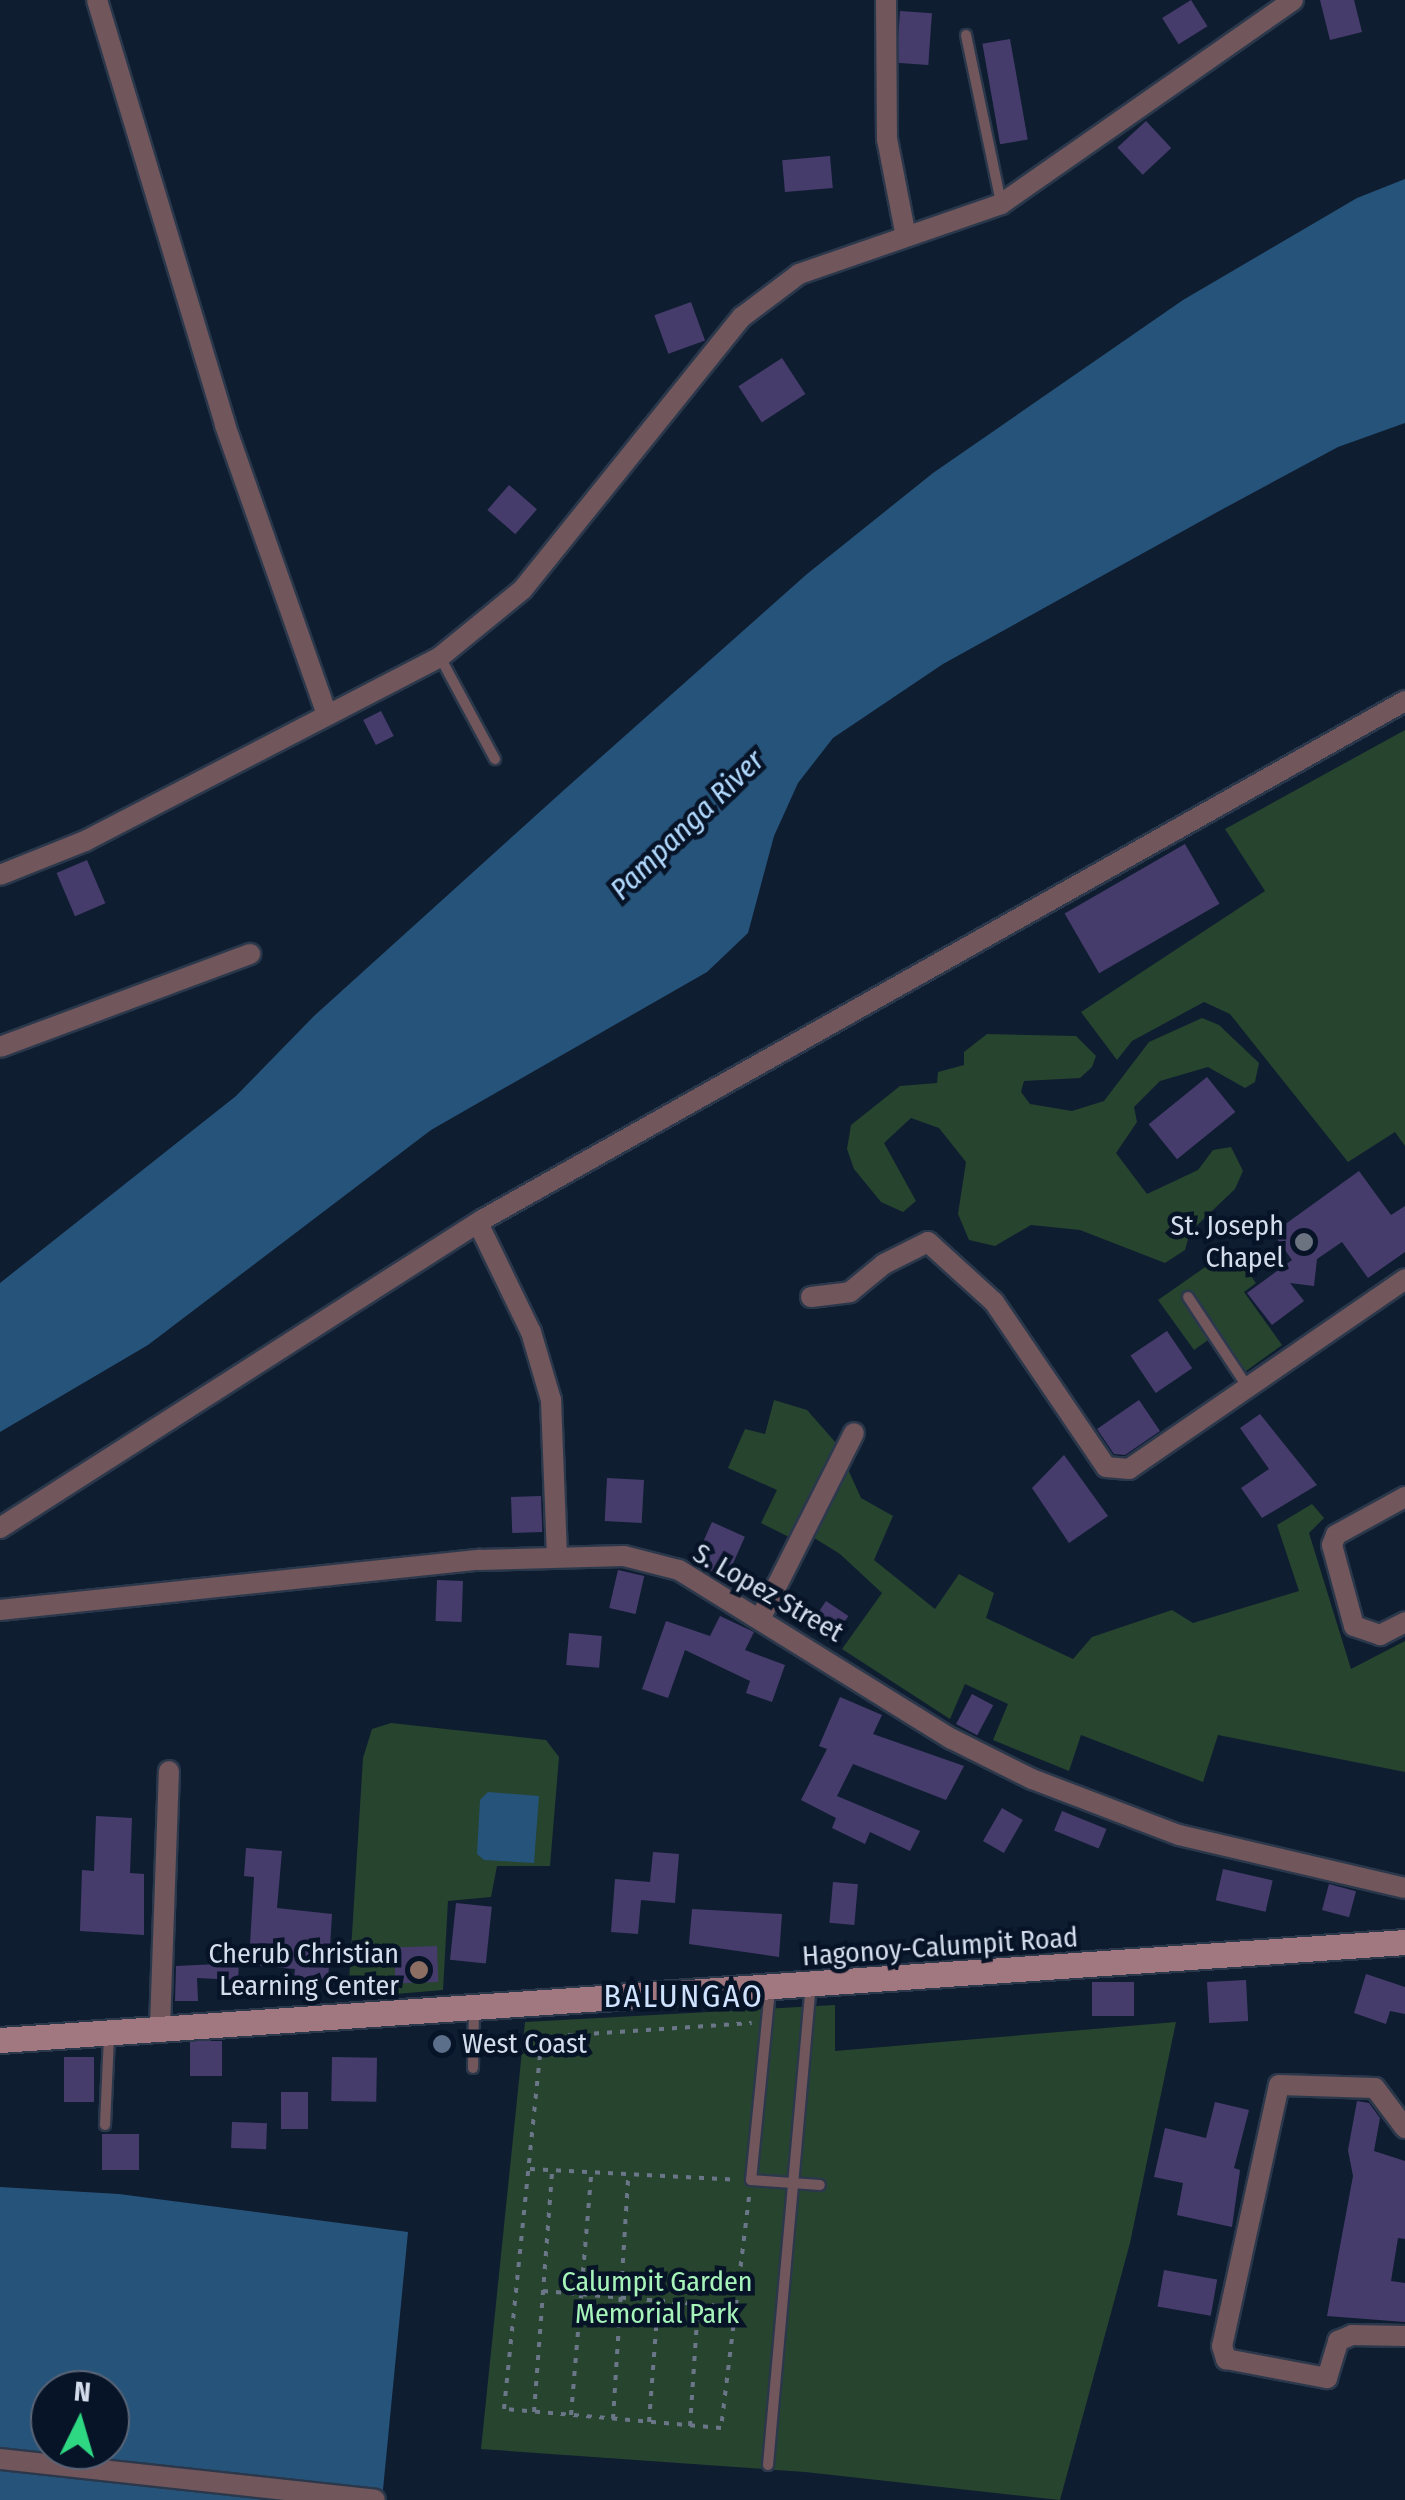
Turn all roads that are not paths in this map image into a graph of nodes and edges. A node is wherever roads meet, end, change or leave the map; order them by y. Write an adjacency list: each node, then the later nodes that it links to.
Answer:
1 (97, 0): 9 (street)
2 (886, 0): 6 (street)
3 (1292, 0): 5 (street)
4 (966, 35): 5 (lane)
5 (1001, 204): 6 (street)
6 (905, 232): 7 (street)
7 (440, 657): 9 (street); 10 (lane)
8 (1405, 701): 14 (street)
9 (327, 715): 11 (street)
10 (495, 759)
11 (0, 876)
12 (250, 954): 13 (street)
13 (0, 1048)
14 (478, 1223): 21 (street); 22 (street)
15 (1405, 1279): 18 (street)
16 (811, 1297): 18 (street)
17 (1188, 1297): 18 (lane)
18 (1246, 1386)
19 (854, 1434): 24 (street)
20 (1405, 1497): 25 (street)
21 (0, 1528)
22 (557, 1556): 23 (street, S. Lopez Street); 24 (street, S. Lopez Street)
23 (0, 1610)
24 (761, 1617): 27 (street, S. Lopez Street)
25 (1405, 1622)
26 (169, 1771): 32 (street)
27 (1405, 1888)
28 (1405, 1942): 29 (main road, Hagonoy-Calumpit Road)
29 (811, 1986): 30 (main road, Hagonoy-Calumpit Road); 38 (lane)
30 (770, 1990): 31 (main road, Hagonoy-Calumpit Road); 38 (lane)
31 (474, 2008): 32 (main road, Hagonoy-Calumpit Road); 35 (lane)
32 (160, 2027): 33 (main road, Hagonoy-Calumpit Road)
33 (109, 2029): 34 (main road, Hagonoy-Calumpit Road); 36 (lane)
34 (0, 2040)
35 (473, 2068)
36 (105, 2125)
37 (1405, 2128): 40 (street)
38 (792, 2184): 39 (lane); 42 (lane)
39 (820, 2185)
40 (1405, 2336)
41 (0, 2460): 43 (street)
42 (768, 2465)
43 (375, 2500)

